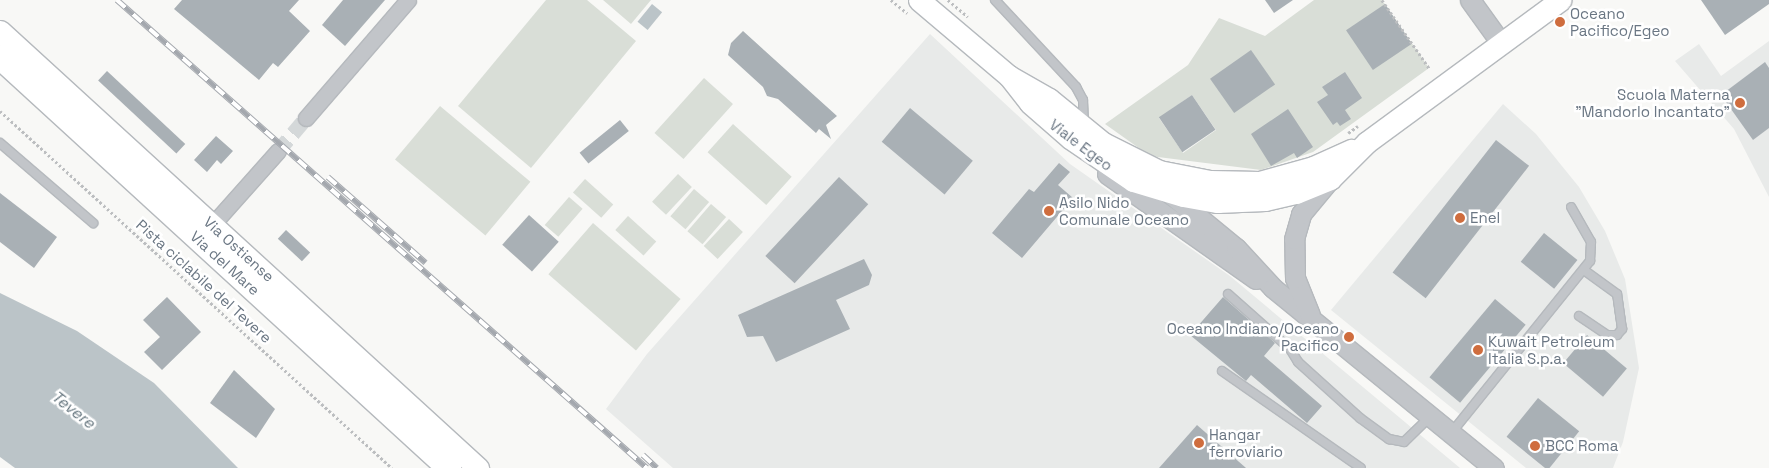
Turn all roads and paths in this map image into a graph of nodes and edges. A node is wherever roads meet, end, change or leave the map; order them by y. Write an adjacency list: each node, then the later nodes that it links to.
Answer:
1 (408, 0): 16 (street)
2 (919, 0): 18 (main road, Viale Egeo)
3 (948, 0): 8 (path)
4 (995, 0): 18 (lane)
5 (1382, 0): 12 (path)
6 (1470, 0): 10 (street)
7 (1560, 0): 10 (main road, Viale Egeo)
8 (974, 23)
9 (0, 31): 28 (main road, Via Ostiense)
10 (1501, 43): 17 (main road, Viale Egeo)
11 (0, 58): 39 (main road, Via del Mare)
12 (1429, 68)
13 (1435, 70): 14 (path)
14 (1427, 76)
15 (0, 111): 38 (path, Pista ciclabile del Tevere)
16 (306, 118)
17 (1366, 132): 19 (path); 23 (main road, Viale Egeo); 24 (main road, Viale Egeo)
18 (1080, 136): 22 (main road, Viale Egeo); 25 (main road, Viale Egeo); 29 (street)
19 (1341, 138)
20 (0, 143): 27 (lane)
21 (278, 150): 28 (street)
22 (1132, 160): 23 (main road, Viale Egeo); 25 (street, Viale Egeo)
23 (1187, 178): 25 (street)
24 (1330, 179): 25 (main road, Viale Egeo); 34 (street)
25 (1169, 192): 29 (street); 31 (street)
26 (1571, 207): 30 (lane)
27 (93, 223)
28 (212, 225): 40 (main road, Via Ostiense)
29 (1181, 226): 31 (street)
30 (1584, 270): 33 (lane); 37 (lane)
31 (1273, 288): 34 (street)
32 (1228, 294): 36 (lane)
33 (1579, 316)
34 (1314, 322): 36 (street)
35 (1222, 371): 41 (lane)
36 (1430, 417): 37 (street)
37 (1451, 433): 42 (street)
38 (392, 468)
39 (449, 468)
40 (478, 468)
41 (1361, 468)
42 (1494, 468)

